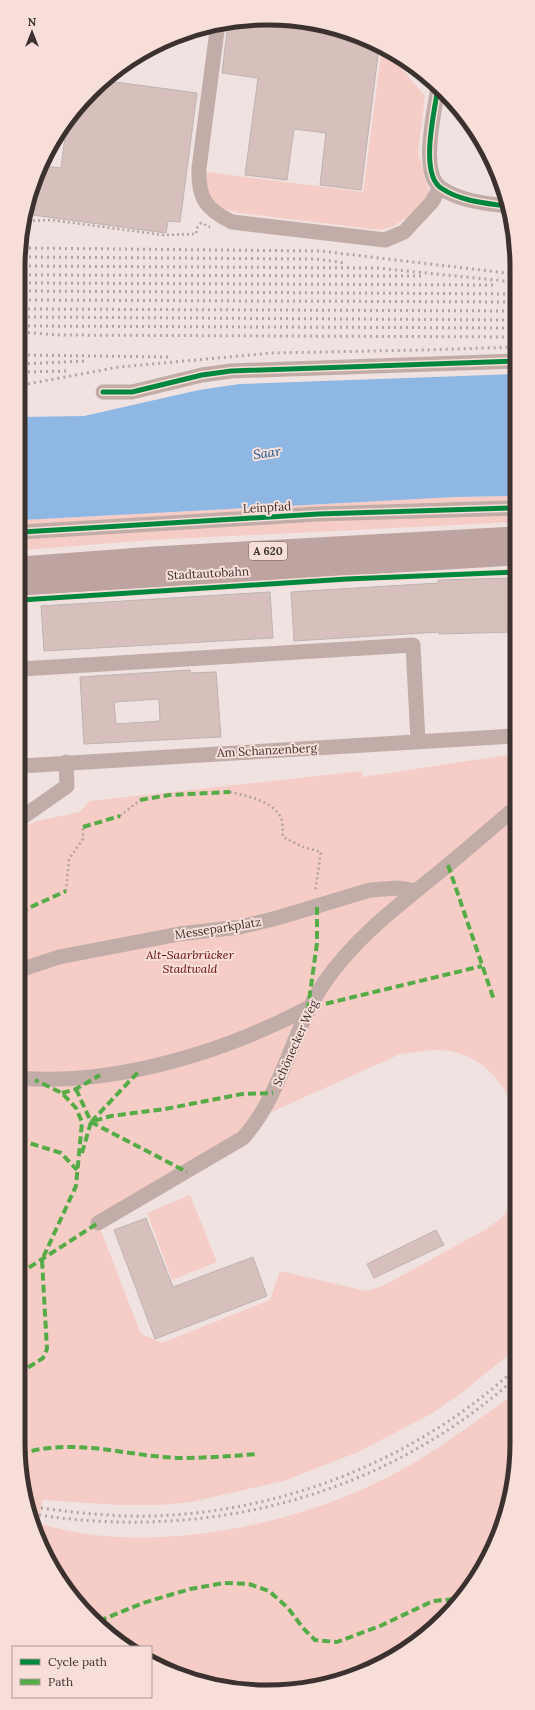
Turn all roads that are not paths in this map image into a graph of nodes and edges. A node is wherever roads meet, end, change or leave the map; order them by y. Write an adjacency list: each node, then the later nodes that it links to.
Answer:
1 (217, 31): 3 (street)
2 (437, 94): 3 (street)
3 (440, 187): 4 (street)
4 (502, 205)
5 (510, 361): 6 (street)
6 (103, 392)
7 (510, 508): 8 (street, Leinpfad)
8 (25, 532)
9 (510, 538): 11 (highway, Stadtautobahn / A 620)
10 (510, 555): 12 (highway, Stadtautobahn / A 620)
11 (25, 567)
12 (25, 585)
13 (25, 669): 15 (street)
14 (510, 736): 15 (street, Am Schanzenberg)
15 (418, 741): 16 (street, Am Schanzenberg)
16 (66, 762): 17 (street, Am Schanzenberg); 19 (street)
17 (25, 766)
18 (510, 812): 20 (street, Schönecker Weg)
19 (25, 815)
20 (416, 891): 21 (street, Messeparkplatz); 22 (street, Schönecker Weg)
21 (25, 968)
22 (308, 1008): 23 (street); 24 (street, Schönecker Weg)
23 (25, 1078)
24 (98, 1223)

